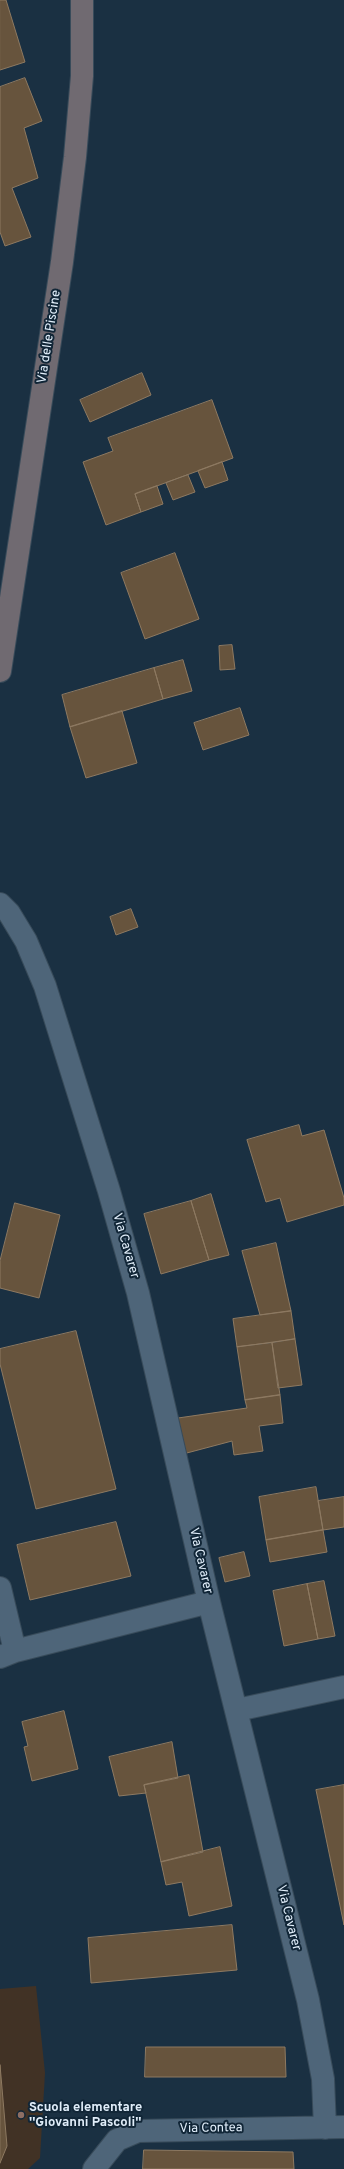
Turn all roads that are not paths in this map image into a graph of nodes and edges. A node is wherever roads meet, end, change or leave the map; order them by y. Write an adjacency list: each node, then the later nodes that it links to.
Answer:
1 (82, 0): 2 (street, Via delle Piscine)
2 (0, 671)
3 (0, 904): 5 (street, Via Cavarer)
4 (0, 1588): 6 (street, Via Cavarer)
5 (209, 1602): 6 (street, Via Cavarer); 8 (street, Via Cavarer)
6 (8, 1654)
7 (344, 1687): 8 (street)
8 (237, 1710): 9 (street, Via Cavarer)
9 (334, 2128): 10 (street, Via Contea)
10 (94, 2169)

